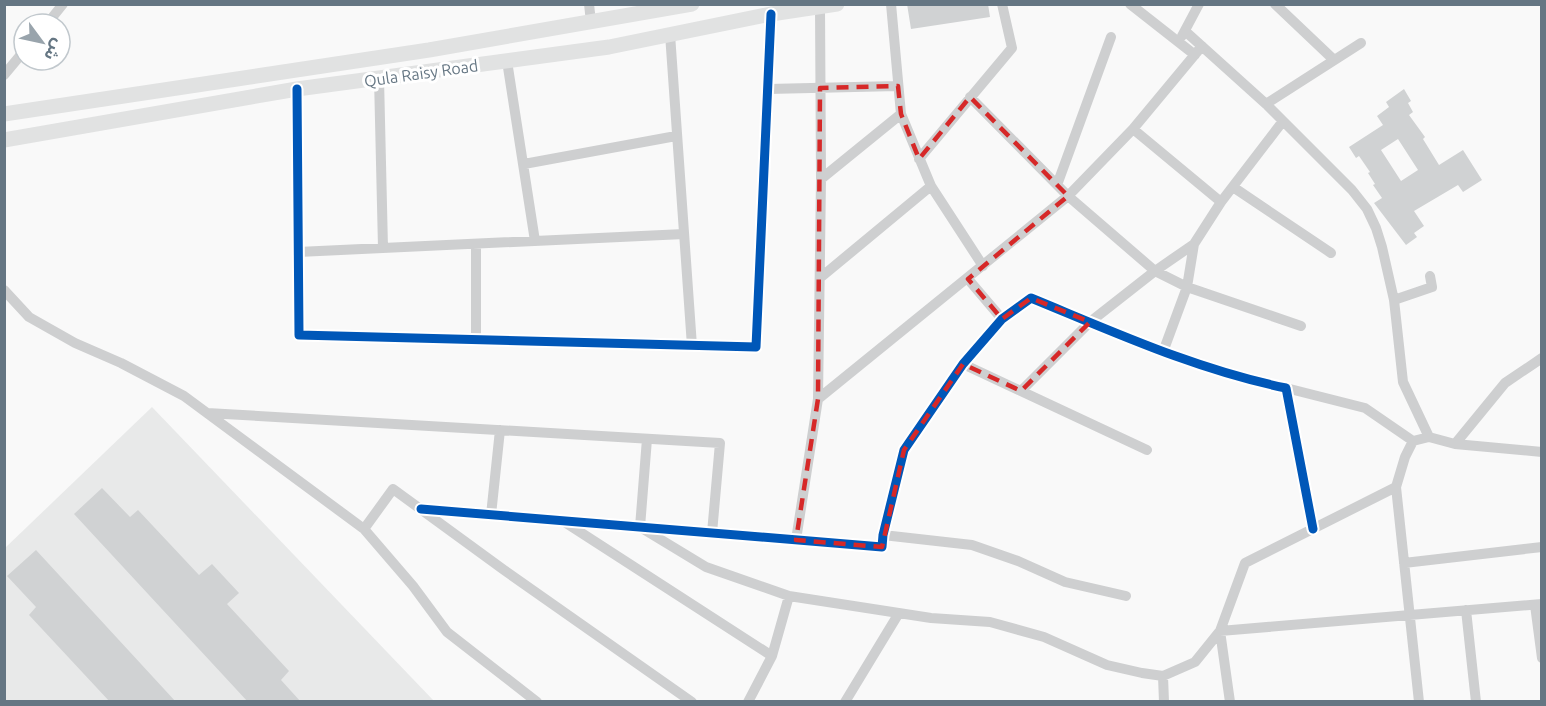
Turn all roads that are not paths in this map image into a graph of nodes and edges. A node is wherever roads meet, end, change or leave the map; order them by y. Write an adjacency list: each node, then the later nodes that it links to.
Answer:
1 (589, 4): 12 (street)
2 (692, 4): 9 (main road, Qula Raisy Road)
3 (837, 4): 10 (main road, Qula Raisy Road)
4 (891, 4): 24 (street)
5 (1002, 4): 28 (street)
6 (1130, 4): 16 (street)
7 (1199, 4): 13 (street)
8 (1275, 4): 20 (street)
9 (664, 7): 12 (main road, Qula Raisy Road)
10 (820, 7): 11 (main road, Qula Raisy Road); 25 (street)
11 (771, 14): 14 (main road, Qula Raisy Road); 27 (street)
12 (591, 22): 18 (main road, Qula Raisy Road)
13 (1185, 31): 16 (street); 19 (street)
14 (670, 34): 21 (main road, Qula Raisy Road); 34 (street)
15 (1111, 37): 39 (street)
16 (1179, 42): 19 (street)
17 (1361, 43): 20 (street)
18 (429, 50): 22 (main road); 30 (main road, Qula Raisy Road)
19 (1198, 50): 29 (street); 33 (street)
20 (1334, 60): 29 (street)
21 (507, 61): 22 (main road, Qula Raisy Road); 37 (street)
22 (432, 71): 23 (main road, Qula Raisy Road)
23 (379, 78): 26 (main road, Qula Raisy Road); 48 (street)
24 (898, 86): 25 (street); 31 (street)
25 (820, 88): 27 (street); 38 (street)
26 (297, 89): 35 (main road, Qula Raisy Road); 49 (street)
27 (768, 89): 63 (street)
28 (970, 97): 36 (street); 39 (street)
29 (1266, 104): 32 (street)
30 (4, 114)
31 (901, 114): 36 (street); 38 (street)
32 (1283, 121): 41 (street); 58 (street)
33 (1133, 129): 42 (street); 43 (street)
34 (676, 136): 37 (street); 44 (street)
35 (4, 140)
36 (919, 159): 40 (street)
37 (524, 164): 45 (street)
38 (821, 179): 54 (street)
39 (1057, 185): 42 (street)
40 (931, 186): 51 (street); 54 (street)
41 (1233, 187): 43 (street); 50 (street)
42 (1068, 196): 51 (street); 52 (street)
43 (1221, 202): 47 (street)
44 (684, 234): 45 (street); 63 (street)
45 (536, 241): 46 (street)
46 (476, 244): 48 (street); 62 (street)
47 (1194, 244): 52 (street); 56 (street)
48 (383, 248): 49 (street)
49 (298, 252): 62 (street)
50 (1331, 253)
51 (983, 266): 55 (street)
52 (1155, 271): 56 (street); 60 (street)
53 (1430, 276): 58 (street)
54 (819, 278): 69 (street)
55 (968, 279): 59 (street); 69 (street)
56 (1187, 287): 61 (street); 64 (street)
57 (4, 290): 70 (street)
58 (1394, 300): 72 (street)
59 (1002, 319): 60 (street); 66 (street)
60 (1090, 322): 64 (street); 68 (street)
61 (1301, 326)
62 (476, 340): 63 (street)
63 (692, 346)
64 (1163, 352): 67 (street)
65 (1542, 358): 75 (street)
66 (963, 364): 68 (street); 86 (street)
67 (1286, 388): 74 (street); 84 (street)
68 (1021, 391): 76 (street)
69 (818, 399): 87 (street)
70 (207, 413): 71 (street); 83 (street)
71 (500, 430): 73 (street); 80 (street)
72 (1429, 436): 74 (street); 75 (street)
73 (647, 439): 82 (street); 85 (street)
74 (1413, 441): 78 (street)
75 (1455, 444): 77 (street)
76 (1147, 450)
77 (1542, 452)
78 (1396, 487): 84 (street); 89 (street)
79 (421, 509): 80 (street); 83 (street); 101 (street)
80 (492, 515): 81 (street)
81 (562, 520): 82 (street); 97 (street)
82 (640, 527): 85 (street); 90 (street)
83 (364, 529): 100 (street)
84 (1313, 529): 96 (street)
85 (712, 533): 87 (street)
86 (883, 535): 87 (street); 91 (street)
87 (796, 540)
88 (1542, 547): 89 (street)
89 (1404, 563): 95 (street)
90 (789, 596): 94 (street); 97 (street)
91 (1126, 596)
92 (1538, 604): 93 (street); 98 (street)
93 (1466, 610): 95 (street); 107 (street)
94 (899, 613): 99 (street); 103 (street)
95 (1410, 614): 96 (street); 106 (street)
96 (1220, 631): 99 (street); 105 (street)
97 (772, 656): 102 (street)
98 (1542, 658)
99 (1163, 676): 104 (street)
100 (537, 702)
101 (692, 702)
102 (748, 702)
103 (845, 702)
104 (1164, 702)
105 (1230, 702)
106 (1419, 702)
107 (1476, 702)

